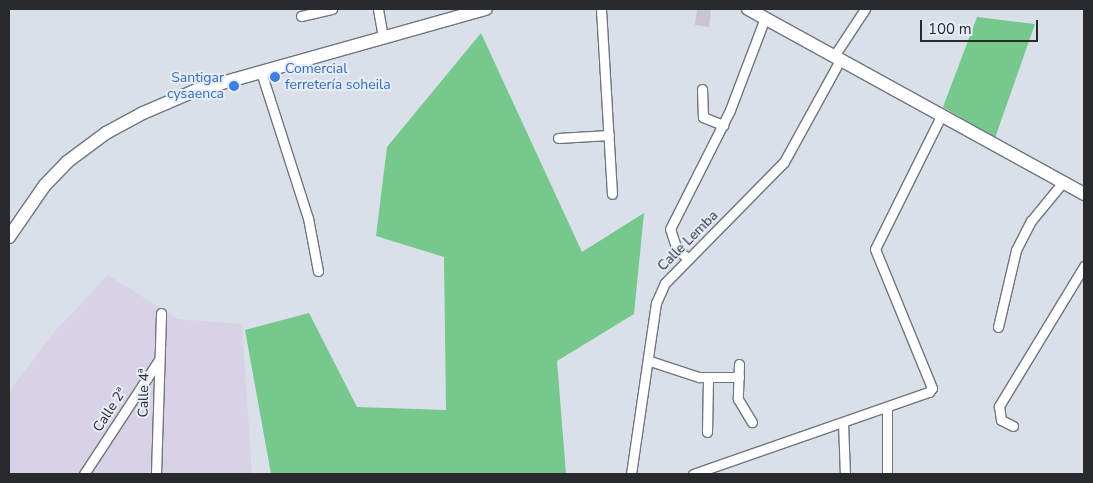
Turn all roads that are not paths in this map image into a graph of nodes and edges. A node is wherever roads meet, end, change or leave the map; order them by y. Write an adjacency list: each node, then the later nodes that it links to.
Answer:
1 (332, 9): 7 (street)
2 (378, 9): 9 (street)
3 (485, 9): 9 (street)
4 (601, 9): 15 (street)
5 (748, 9): 8 (street)
6 (865, 9): 10 (street, Calle Lemba)
7 (301, 16)
8 (766, 18): 10 (street); 14 (street)
9 (383, 37): 11 (street)
10 (837, 58): 13 (street); 21 (street, Calle Lemba)
11 (260, 72): 20 (street); 23 (street)
12 (702, 89): 14 (street)
13 (940, 116): 17 (street); 31 (street)
14 (722, 125): 21 (street)
15 (609, 135): 16 (street); 18 (street)
16 (558, 138)
17 (1063, 182): 19 (street); 25 (street)
18 (612, 194)
19 (1084, 194)
20 (9, 237)
21 (688, 258): 27 (street, Calle Lemba)
22 (1084, 266): 34 (street)
23 (318, 271)
24 (160, 312): 26 (street, Calle 4ª)
25 (998, 327)
26 (159, 360): 36 (street, Calle 2ª); 37 (street, Calle 4ª)
27 (650, 361): 30 (street); 38 (street, Calle Lemba)
28 (739, 364): 29 (street)
29 (739, 377): 30 (street); 32 (street)
30 (708, 378): 35 (street)
31 (887, 409): 33 (street); 41 (street)
32 (752, 422)
33 (843, 423): 39 (street); 40 (street)
34 (1013, 426)
35 (707, 432)
36 (84, 474)
37 (156, 474)
38 (631, 474)
39 (693, 474)
40 (845, 474)
41 (887, 474)

